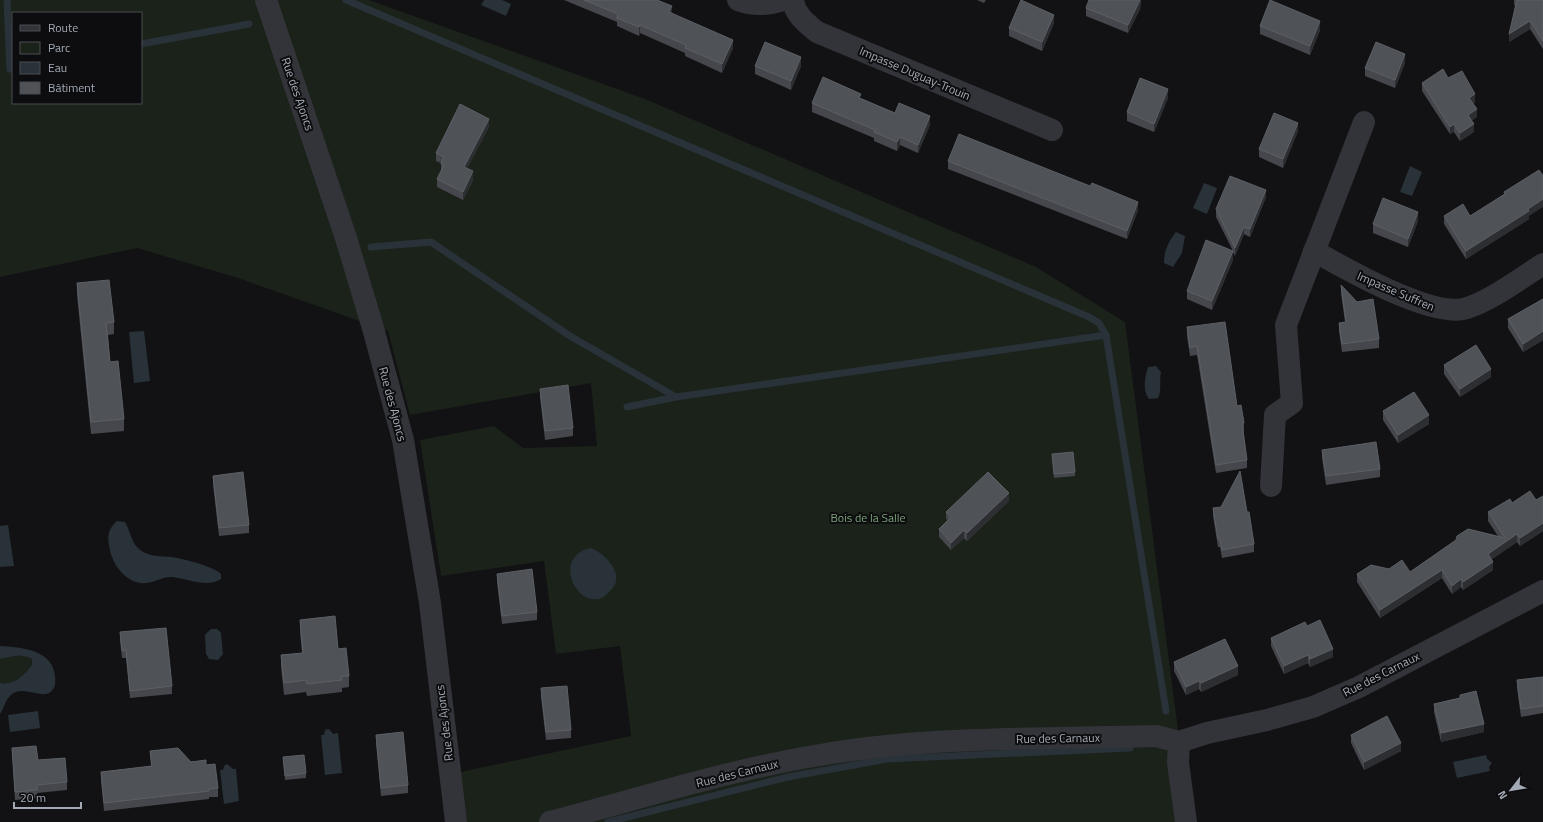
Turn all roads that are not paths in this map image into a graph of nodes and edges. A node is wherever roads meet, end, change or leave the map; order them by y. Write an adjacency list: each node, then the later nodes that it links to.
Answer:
1 (266, 0): 12 (street, Rue des Ajoncs)
2 (738, 0): 3 (street)
3 (783, 0)
4 (793, 0): 6 (street, Impasse Duguay-Trouin)
5 (1364, 122): 7 (street)
6 (1052, 130)
7 (1314, 251): 8 (street, Impasse Suffren); 9 (street)
8 (1543, 264)
9 (1272, 486)
10 (1543, 591): 11 (street, Rue des Carnaux)
11 (1179, 742): 13 (street, Rue des Carnaux); 14 (street)
12 (456, 822)
13 (550, 822)
14 (1186, 822)

